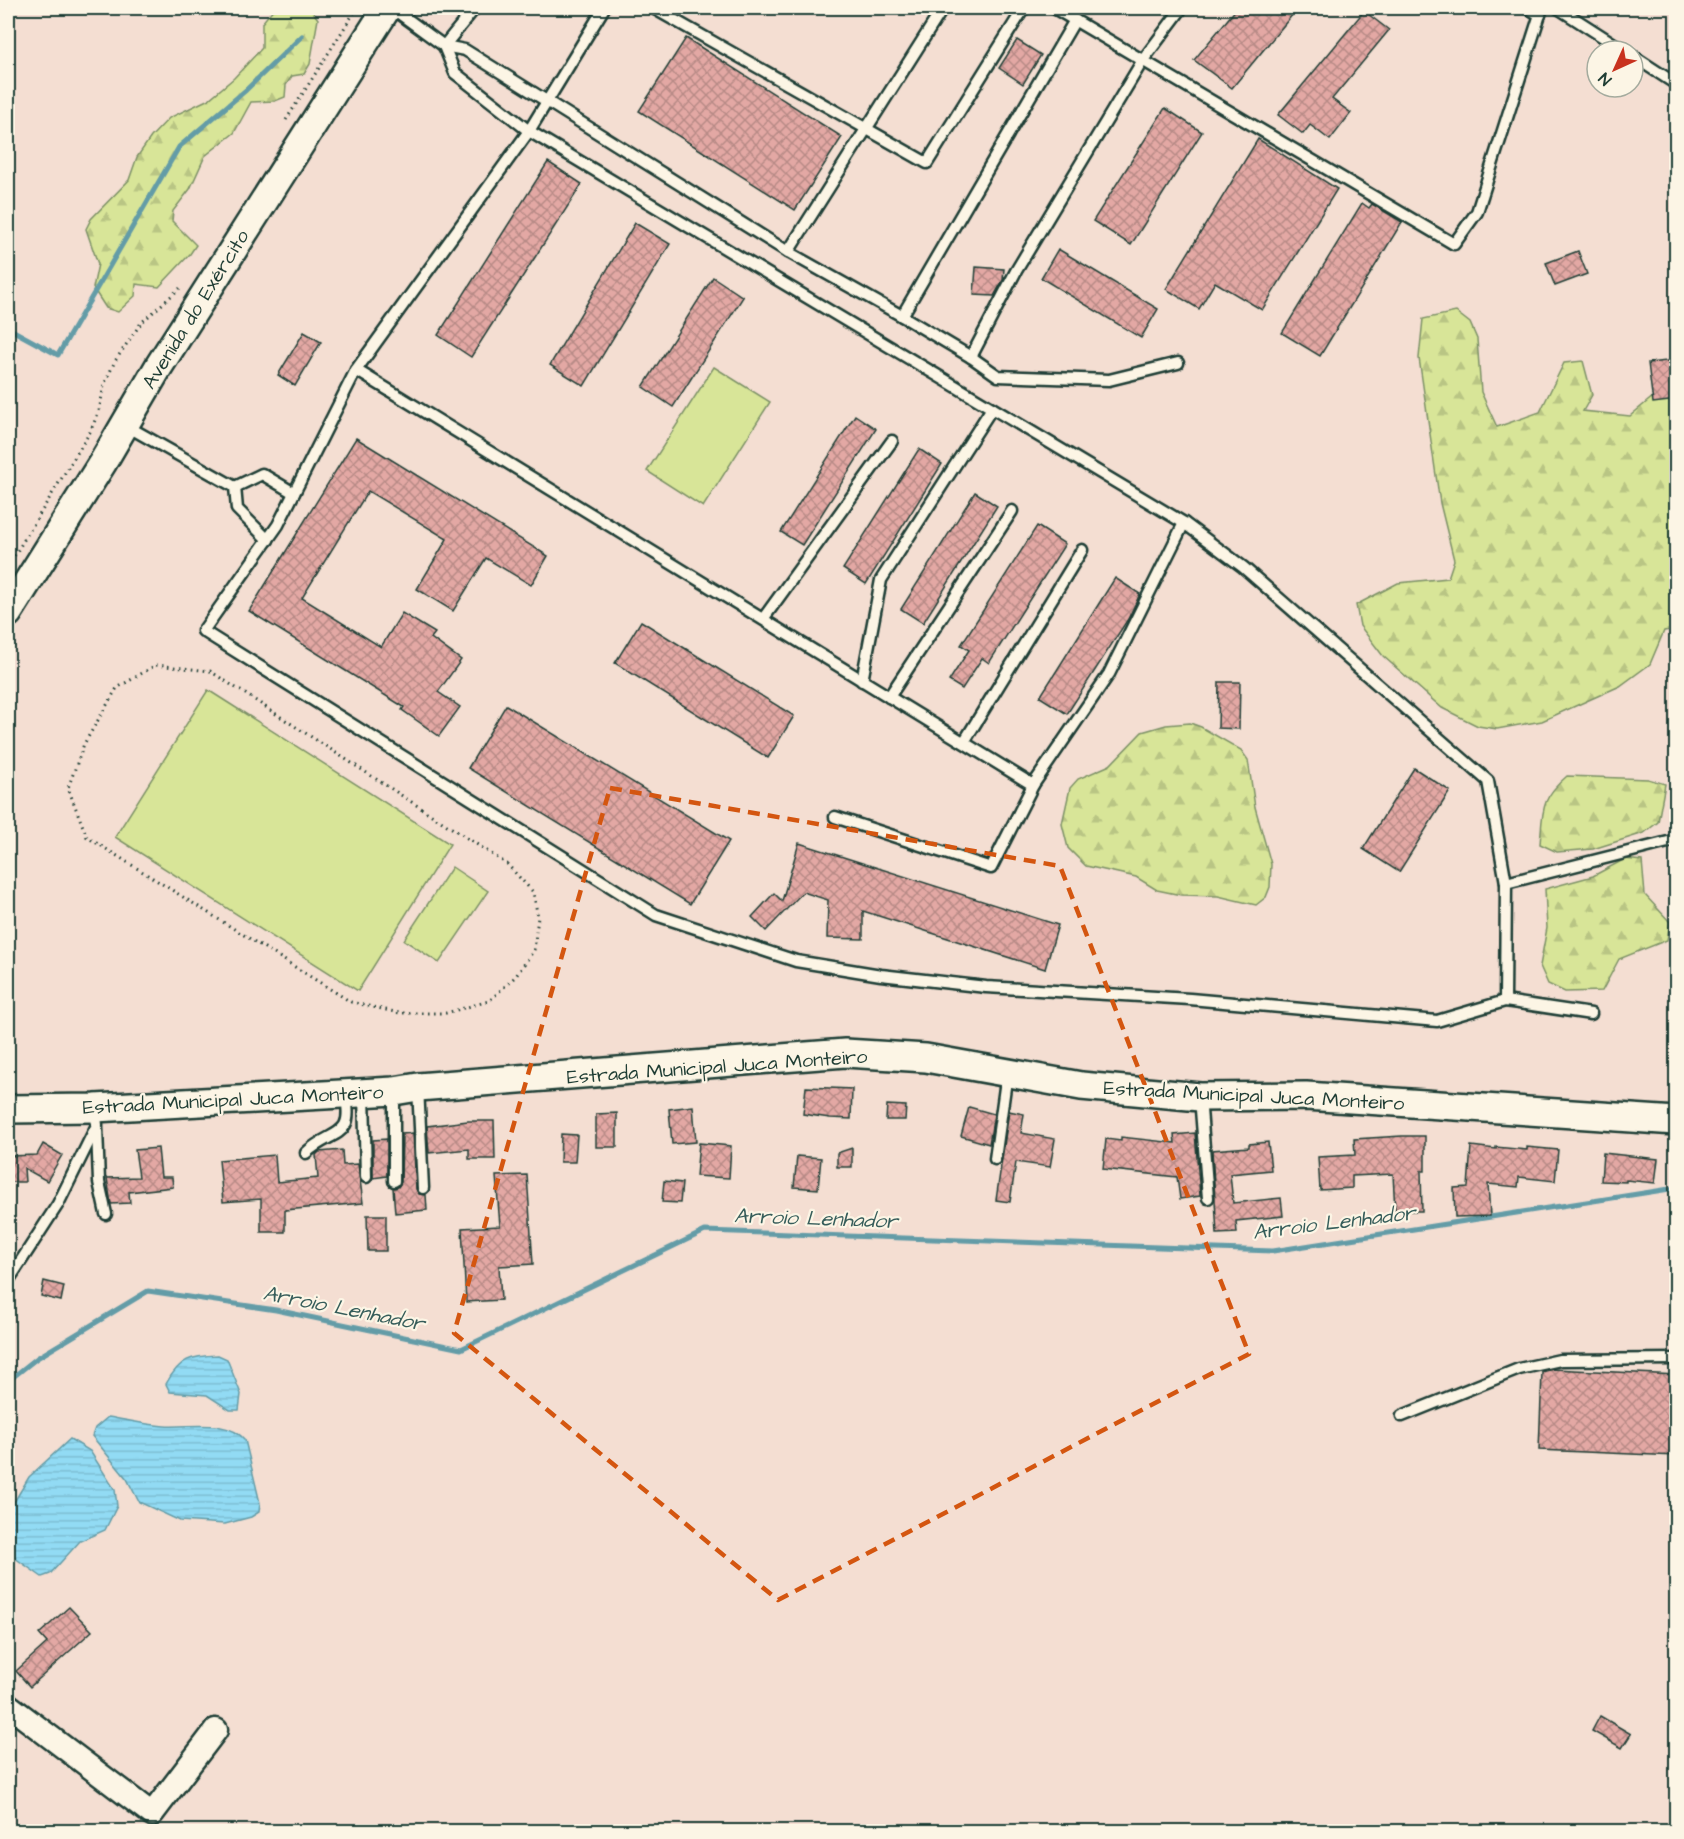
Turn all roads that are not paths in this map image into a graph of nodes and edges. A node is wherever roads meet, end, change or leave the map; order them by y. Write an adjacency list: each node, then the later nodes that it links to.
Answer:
1 (387, 8): 28 (street, Avenida do Exército)
2 (392, 8): 15 (lane)
3 (476, 8): 15 (lane)
4 (604, 8): 19 (lane)
5 (653, 8): 20 (lane)
6 (943, 8): 20 (lane)
7 (1024, 8): 20 (lane)
8 (1054, 8): 13 (lane)
9 (1182, 8): 16 (lane)
10 (1528, 8): 12 (lane)
11 (1558, 8): 14 (lane)
12 (1541, 11): 16 (lane)
13 (1075, 20): 16 (lane); 23 (lane)
14 (1606, 39)
15 (444, 46): 19 (lane); 21 (lane)
16 (1143, 60): 24 (lane)
17 (1645, 64): 18 (lane)
18 (1677, 84)
19 (548, 101): 21 (lane); 22 (lane)
20 (866, 129): 22 (lane)
21 (529, 131): 26 (lane); 27 (lane)
22 (788, 252): 23 (lane)
23 (902, 316): 24 (lane)
24 (971, 357): 25 (lane)
25 (1178, 363)
26 (356, 370): 31 (lane); 37 (lane)
27 (992, 408): 33 (lane); 38 (lane)
28 (125, 425): 30 (lane); 36 (street, Avenida do Exército)
29 (892, 441): 37 (lane)
30 (235, 487): 31 (lane); 34 (lane)
31 (294, 492): 34 (lane)
32 (1011, 511): 39 (lane)
33 (1184, 523): 41 (lane); 44 (lane)
34 (268, 540): 45 (lane)
35 (1082, 550): 40 (lane)
36 (8, 613)
37 (763, 619): 38 (lane)
38 (862, 681): 39 (lane)
39 (889, 697): 40 (lane)
40 (964, 742): 41 (lane)
41 (1033, 785): 42 (lane)
42 (835, 817)
43 (1677, 840): 44 (lane)
44 (1506, 883): 45 (lane)
45 (1504, 1000): 46 (lane)
46 (1591, 1014)
47 (1007, 1073): 48 (street, Estrada Municipal Juca Monteiro); 50 (street, Estrada Municipal Juca Monteiro); 55 (lane)
48 (406, 1089): 49 (street, Estrada Municipal Juca Monteiro); 57 (lane); 58 (lane)
49 (354, 1093): 52 (street, Estrada Municipal Juca Monteiro); 54 (lane); 56 (lane)
50 (1200, 1096): 53 (street, Estrada Municipal Juca Monteiro); 59 (lane)
51 (8, 1109): 52 (street, Estrada Municipal Juca Monteiro)
52 (96, 1116): 60 (lane); 61 (lane)
53 (1677, 1121)
54 (306, 1154)
55 (994, 1159)
56 (366, 1177)
57 (394, 1181)
58 (423, 1188)
59 (1208, 1198)
60 (106, 1214)
61 (8, 1281)
62 (1677, 1359): 63 (lane)
63 (1402, 1416)
64 (8, 1705): 65 (street)
65 (216, 1730)

